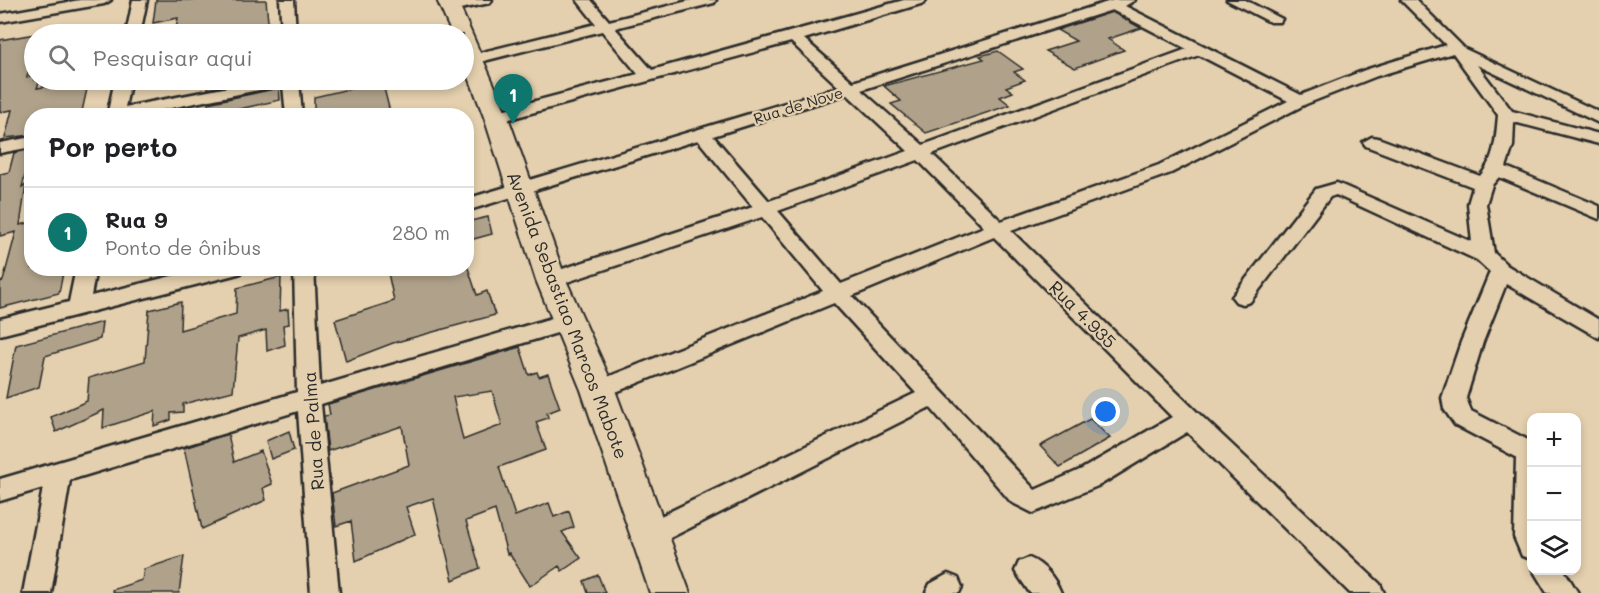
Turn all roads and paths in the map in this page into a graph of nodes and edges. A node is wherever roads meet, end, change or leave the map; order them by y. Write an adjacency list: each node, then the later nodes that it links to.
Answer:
1 (104, 0): 12 (street)
2 (140, 0): 14 (street)
3 (287, 0): 15 (street)
4 (485, 0): 11 (street)
5 (584, 0): 17 (street)
6 (709, 0): 17 (street)
7 (919, 0): 18 (street)
8 (1234, 0): 13 (street)
9 (1408, 0): 20 (street)
10 (1120, 3): 21 (street); 24 (street, Rua de Nove)
11 (448, 4): 16 (main road, Avenida Sebastiao Marcos Mabote)
12 (0, 18)
13 (1275, 19)
14 (135, 24)
15 (288, 24)
16 (457, 24)
17 (606, 26): 19 (street); 23 (street)
18 (794, 37): 23 (street); 24 (street, Rua 4.935)
19 (474, 42)
20 (1457, 48): 28 (street); 32 (street); 34 (street)
21 (1199, 50): 28 (street); 40 (street)
22 (474, 64): 33 (main road, Avenida Sebastiao Marcos Mabote)
23 (650, 77): 33 (street)
24 (851, 88): 35 (street, Rua de Nove); 40 (street, Rua 4.935)
25 (121, 90): 29 (street)
26 (237, 90): 30 (street)
27 (292, 90): 31 (street)
28 (1300, 101): 47 (street)
29 (117, 108)
30 (149, 108)
31 (293, 108)
32 (1506, 115): 36 (street); 41 (street)
33 (496, 117): 43 (main road, Avenida Sebastiao Marcos Mabote)
34 (1599, 118)
35 (702, 134): 43 (street, Rua de Nove); 45 (street)
36 (1599, 139)
37 (1372, 142): 42 (street)
38 (24, 144): 39 (street)
39 (0, 148)
40 (919, 151): 45 (street); 47 (street, Rua 4.935)
41 (1496, 169): 42 (street); 46 (street)
42 (1483, 184): 48 (street)
43 (519, 190): 44 (street, Rua de Nove); 53 (main road, Avenida Sebastiao Marcos Mabote)
44 (474, 203)
45 (766, 208): 53 (street); 54 (street)
46 (1599, 213)
47 (997, 229): 54 (street); 63 (street, Rua 4.935)
48 (1484, 255): 49 (street); 55 (street)
49 (1501, 271): 59 (street); 66 (street)
50 (85, 276): 56 (street)
51 (202, 276): 56 (street)
52 (304, 276): 62 (street, Rua de Palma)
53 (551, 280): 57 (main road, Avenida Sebastiao Marcos Mabote)
54 (837, 293): 60 (street); 61 (street)
55 (1243, 297)
56 (79, 307): 58 (street)
57 (569, 321): 60 (main road, Avenida Sebastiao Marcos Mabote); 62 (street)
58 (0, 327)
59 (1599, 330)
60 (598, 390): 67 (main road, Avenida Sebastiao Marcos Mabote)
61 (933, 395): 63 (street); 67 (street)
62 (309, 398): 64 (street); 71 (street, Rua de Palma)
63 (1189, 419): 74 (street, Rua 4.935)
64 (59, 473): 65 (street); 70 (street)
65 (0, 490)
66 (1527, 521)
67 (649, 535): 72 (main road, Avenida Sebastiao Marcos Mabote)
68 (1029, 571): 73 (street)
69 (1551, 575): 75 (street)
70 (37, 593)
71 (325, 593)
72 (670, 593)
73 (1047, 593)
74 (1370, 593)
75 (1564, 593)

